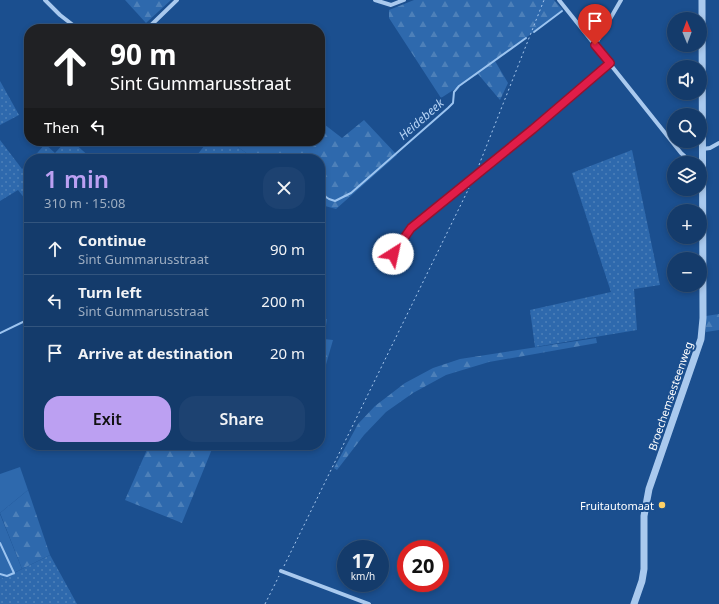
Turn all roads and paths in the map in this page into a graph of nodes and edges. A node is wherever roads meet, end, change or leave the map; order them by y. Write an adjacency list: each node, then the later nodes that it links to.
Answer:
1 (45, 0): 9 (street)
2 (177, 0): 10 (street)
3 (375, 0): 4 (street)
4 (404, 0)
5 (544, 0): 17 (path)
6 (559, 0): 11 (street)
7 (621, 0): 11 (street)
8 (702, 0): 14 (street, Broechemsesteenweg)
9 (72, 24)
10 (152, 24)
11 (595, 45): 12 (street)
12 (610, 63): 15 (street); 17 (street)
13 (719, 143): 14 (street)
14 (703, 149): 16 (street, Broechemsesteenweg)
15 (684, 156)
16 (703, 156)
17 (476, 175): 19 (street)
18 (470, 186): 22 (path)
19 (456, 191): 21 (lane)
20 (703, 196): 25 (street, Broechemsesteenweg)
21 (393, 254)
22 (281, 572): 23 (path); 24 (street)
23 (264, 604)
24 (369, 604)
25 (634, 604)

